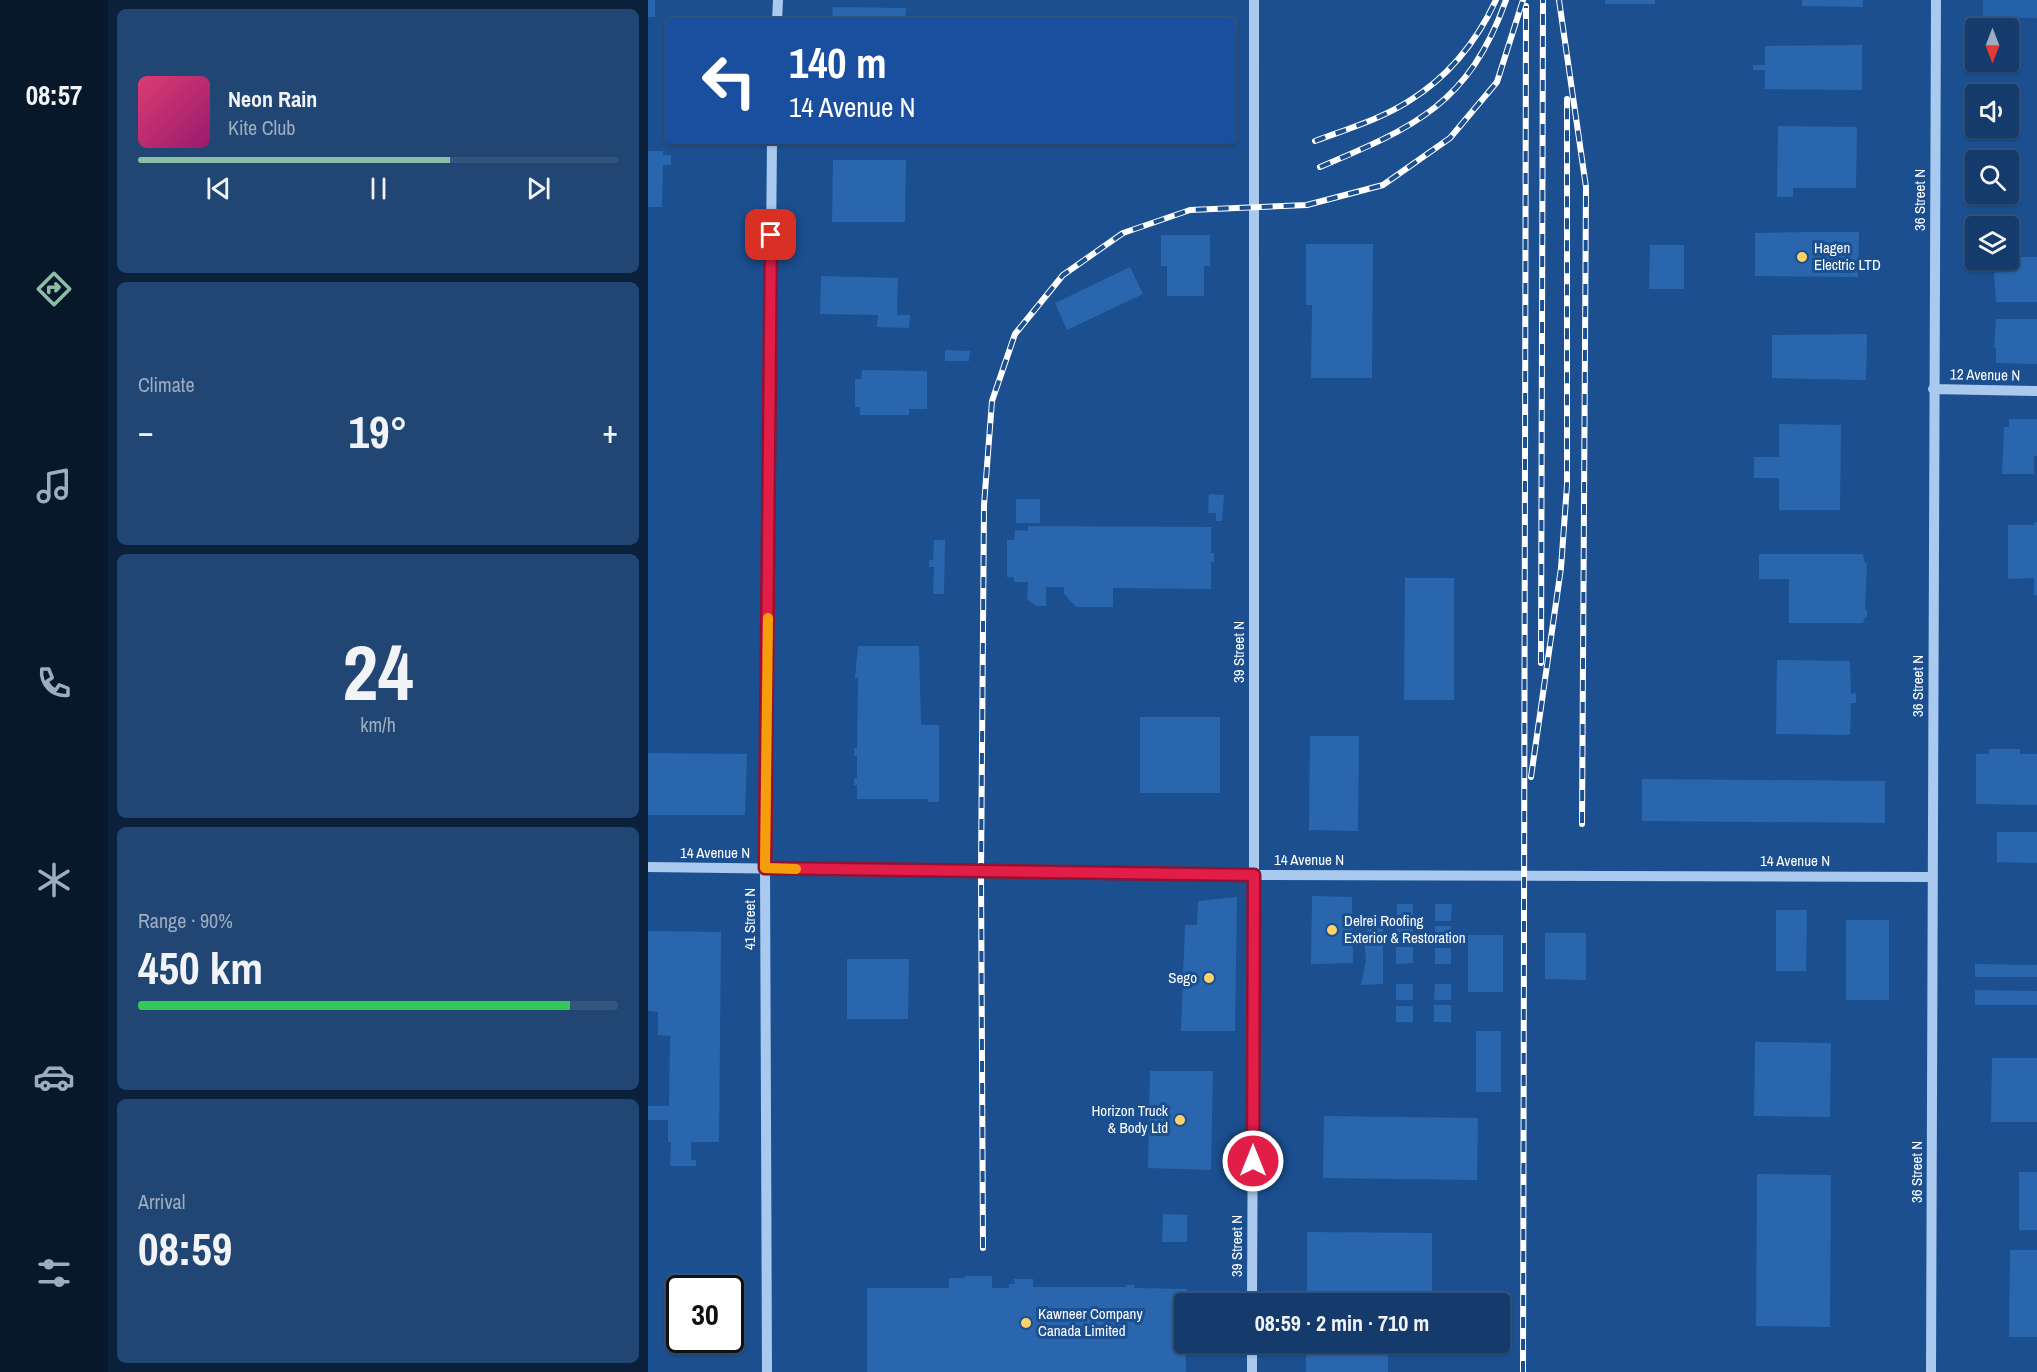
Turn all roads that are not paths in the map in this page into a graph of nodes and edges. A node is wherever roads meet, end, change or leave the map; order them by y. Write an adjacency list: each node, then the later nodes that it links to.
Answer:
1 (778, 0): 4 (street)
2 (1254, 0): 10 (street, 39 Street N)
3 (1936, 0): 6 (street, 36 Street N)
4 (777, 17)
5 (772, 144): 9 (street, 41 Street N)
6 (1933, 389): 7 (street, 12 Avenue N); 11 (street, 36 Street N)
7 (2037, 391)
8 (648, 867): 9 (street, 14 Avenue N)
9 (765, 868): 10 (street, 14 Avenue N); 14 (street, 41 Street N)
10 (1254, 875): 11 (street, 14 Avenue N); 12 (street, 39 Street N)
11 (1933, 877): 16 (street, 36 Street N)
12 (1252, 1293)
13 (1252, 1353): 15 (street)
14 (767, 1372)
15 (1252, 1372)
16 (1931, 1372)

